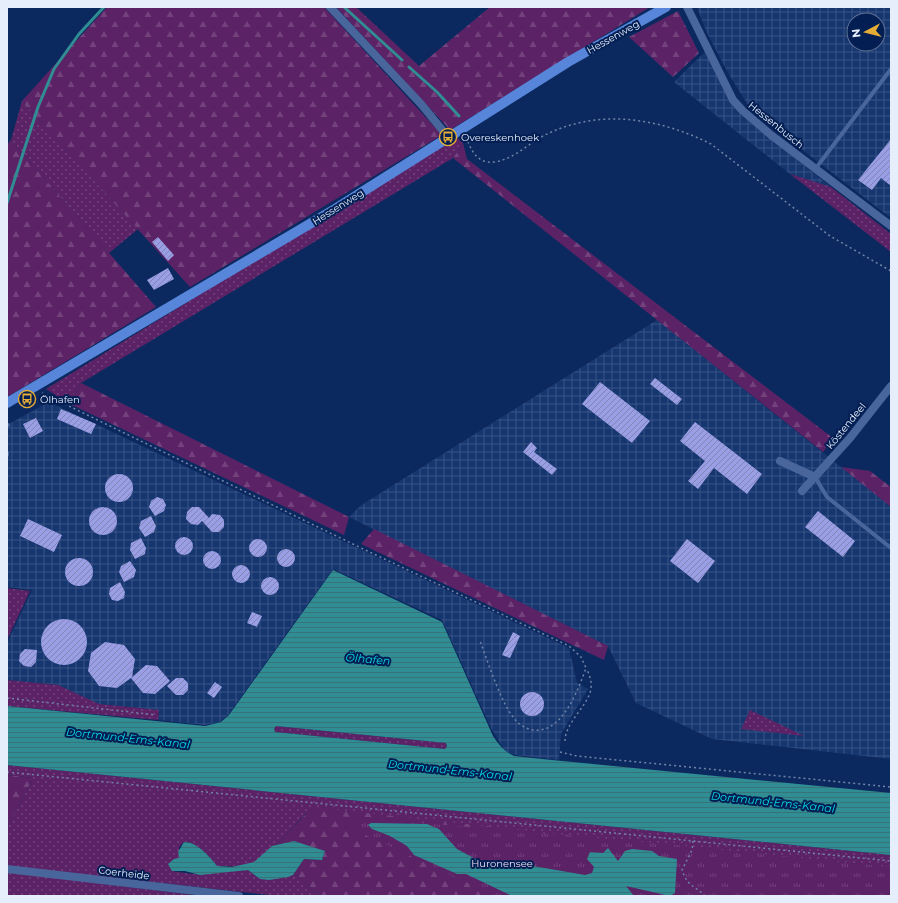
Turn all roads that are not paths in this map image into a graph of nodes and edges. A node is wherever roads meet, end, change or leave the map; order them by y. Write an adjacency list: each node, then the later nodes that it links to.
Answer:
1 (330, 7): 5 (street)
2 (666, 7): 5 (street, Hessenweg)
3 (687, 7): 6 (street, Hessenbusch)
4 (891, 68): 6 (lane)
5 (448, 137): 9 (street, Hessenweg)
6 (815, 169): 7 (street, Hessenbusch)
7 (891, 226)
8 (891, 386): 11 (street, Köstendeel)
9 (7, 403)
10 (780, 461): 11 (street)
11 (815, 478): 12 (street, Köstendeel); 13 (lane)
12 (802, 491)
13 (891, 548)
14 (7, 869): 15 (street, Coerheide)
15 (238, 896)

